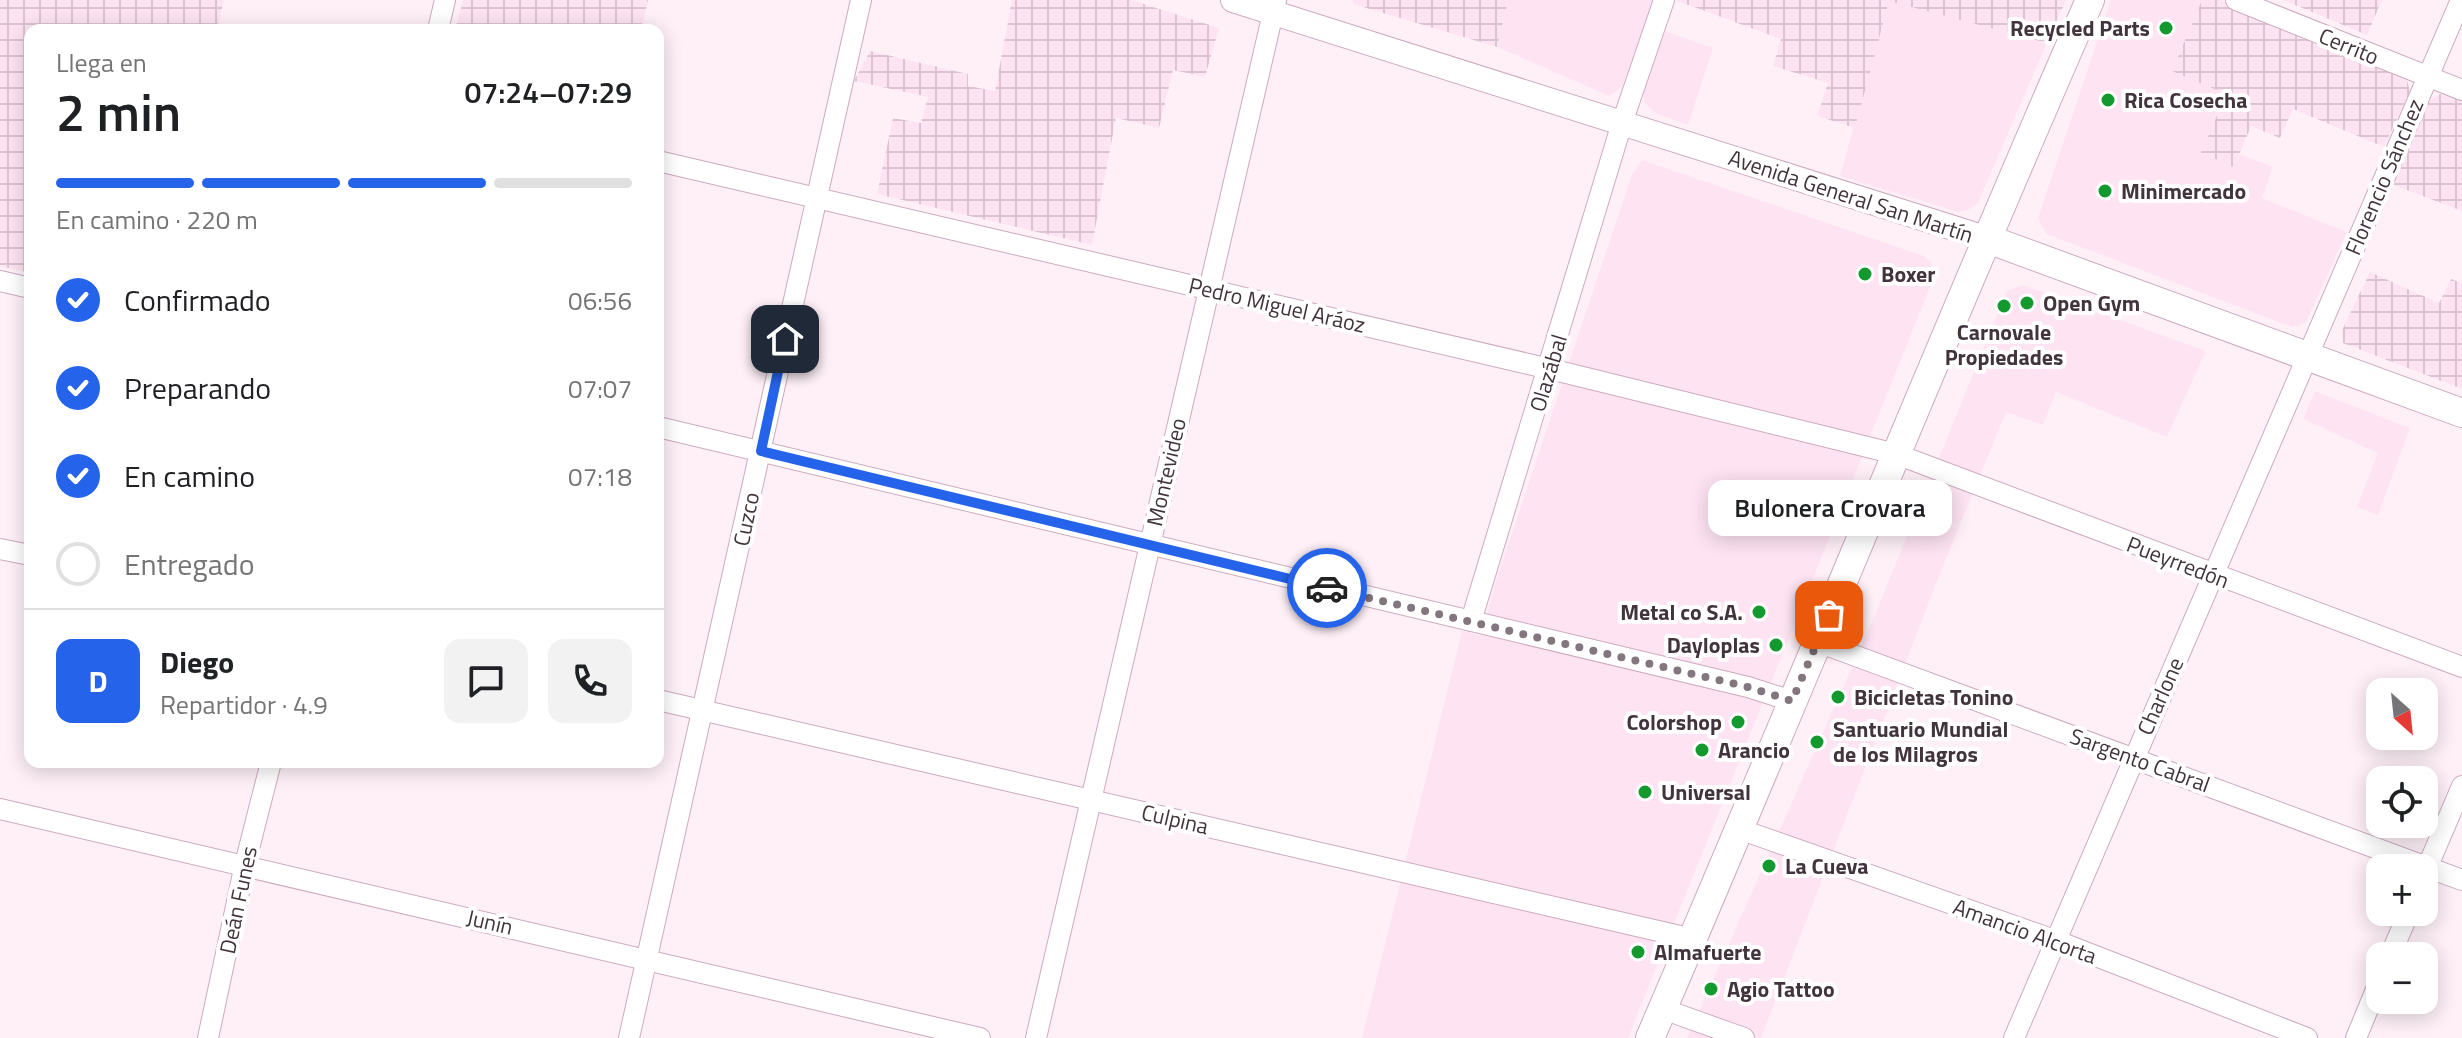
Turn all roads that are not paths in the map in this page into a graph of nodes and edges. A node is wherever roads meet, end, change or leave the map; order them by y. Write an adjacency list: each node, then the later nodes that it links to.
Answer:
1 (445, 0): 9 (street)
2 (861, 0): 14 (street, Cuzco)
3 (1233, 0): 8 (street, Avenida General San Martín)
4 (1664, 0): 12 (street, Olazábal)
5 (2090, 0): 15 (main road)
6 (2236, 0): 10 (street, Cerrito)
7 (2461, 0): 10 (street, Florencio Sánchez)
8 (1274, 7): 12 (street, Avenida General San Martín); 18 (street, Montevideo)
9 (439, 24)
10 (2427, 78): 11 (street, Cerrito); 19 (street, Florencio Sánchez)
11 (2462, 90)
12 (1622, 123): 15 (street, Avenida General San Martín); 20 (street, Olazábal)
13 (664, 162): 14 (street, Pedro Miguel Aráoz)
14 (814, 199): 18 (street, Pedro Miguel Aráoz); 23 (street, Cuzco)
15 (1985, 238): 19 (main road, Avenida General San Martín); 24 (main road)
16 (0, 281): 17 (street)
17 (24, 287)
18 (1210, 288): 20 (street, Pedro Miguel Aráoz); 25 (street, Montevideo)
19 (2309, 355): 21 (main road, Avenida General San Martín); 28 (street, Charlone)
20 (1550, 369): 24 (street, Pedro Miguel Aráoz); 29 (street, Olazábal)
21 (2462, 413)
22 (664, 428): 23 (street)
23 (761, 451): 25 (street); 34 (street, Cuzco)
24 (1896, 454): 28 (street, Pueyrredón); 30 (main road)
25 (1149, 546): 29 (street); 38 (street, Montevideo)
26 (0, 549): 27 (street)
27 (24, 554)
28 (2213, 576): 31 (street, Pueyrredón); 35 (street, Charlone)
29 (1471, 621): 33 (street)
30 (1818, 642): 33 (main road); 35 (street, Sargento Cabral)
31 (2462, 667)
32 (664, 701): 34 (street, Culpina)
33 (1792, 701): 40 (main road)
34 (705, 711): 38 (street, Culpina); 48 (street, Cuzco)
35 (2133, 757): 41 (street, Sargento Cabral); 47 (street, Charlone)
36 (269, 768): 43 (street, Deán Funes)
37 (2462, 786): 42 (street)
38 (1091, 800): 46 (street, Culpina); 54 (street, Montevideo)
39 (0, 809): 43 (street, Junín)
40 (1742, 830): 46 (main road); 47 (street, Amancio Alcorta)
41 (2382, 854)
42 (2433, 854)
43 (245, 864): 48 (street, Junín); 51 (street, Deán Funes)
44 (2438, 874): 45 (street, Sargento Cabral)
45 (2462, 880)
46 (1693, 939): 49 (main road)
47 (2057, 941): 57 (street, Charlone); 58 (street, Amancio Alcorta)
48 (646, 959): 52 (street, Cuzco); 53 (street, Junín)
49 (1663, 1009): 55 (main road); 56 (street)
50 (2366, 1014): 59 (street)
51 (208, 1038)
52 (629, 1038)
53 (980, 1038)
54 (1036, 1038)
55 (1650, 1038)
56 (1744, 1038)
57 (2014, 1038)
58 (2307, 1038)
59 (2356, 1038)

